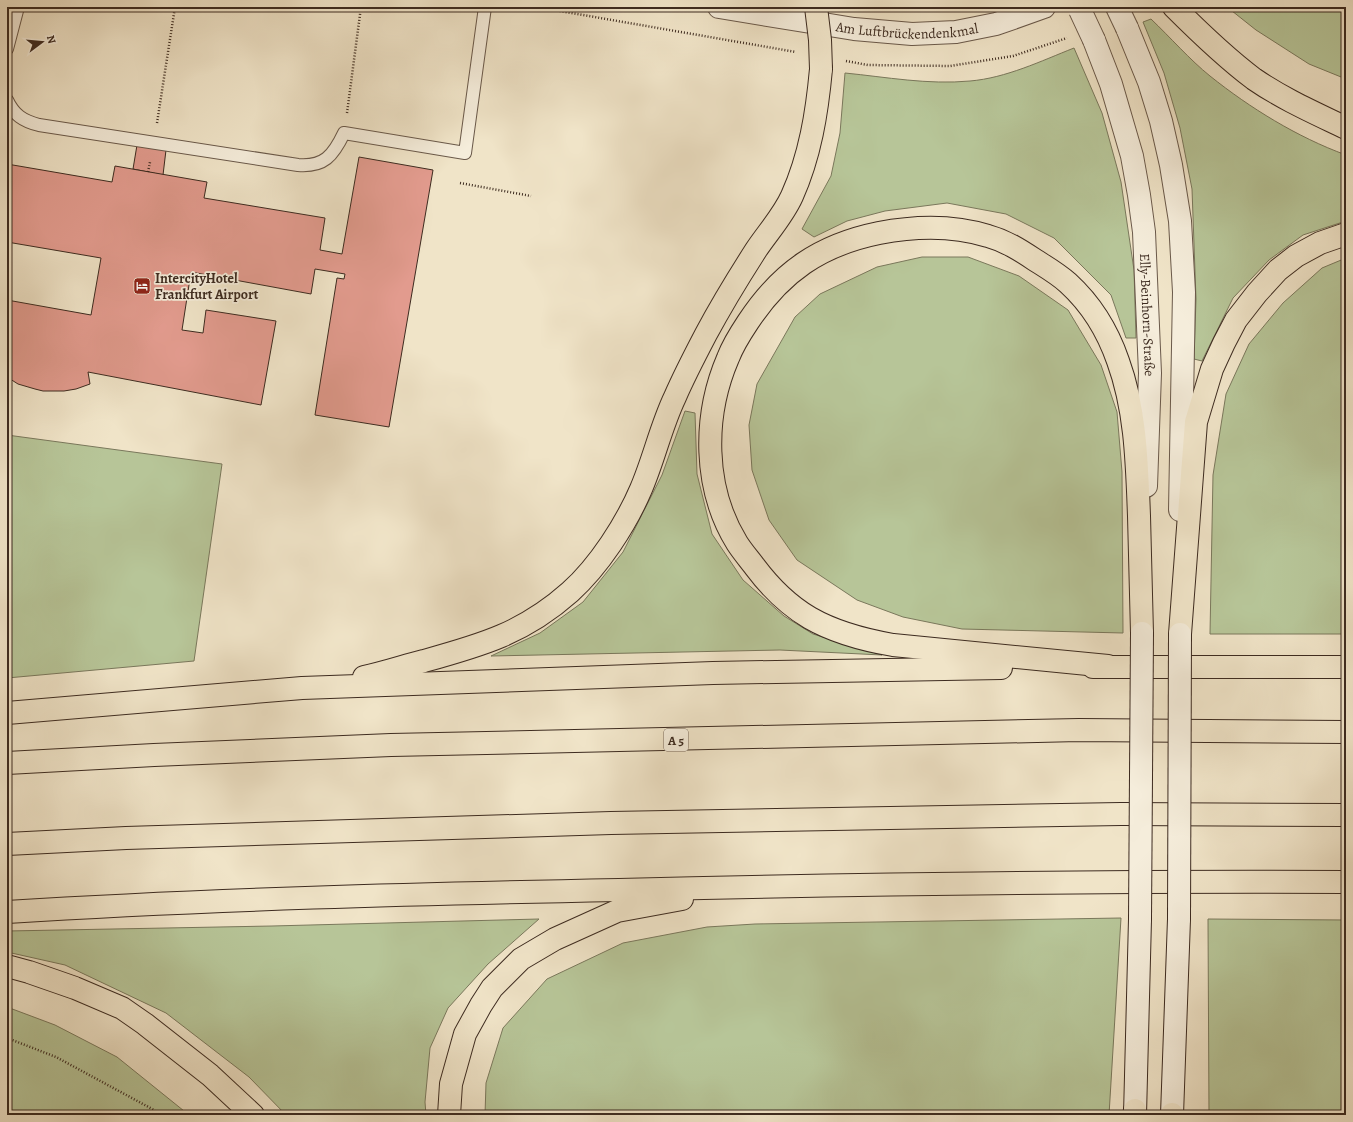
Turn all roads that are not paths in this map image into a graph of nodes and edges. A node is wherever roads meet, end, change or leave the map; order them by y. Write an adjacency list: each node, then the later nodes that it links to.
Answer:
1 (18, 7): 9 (lane)
2 (485, 7): 10 (lane)
3 (719, 7): 5 (street, Am Luftbrückendenkmal)
4 (816, 7): 17 (highway, bridge)
5 (1044, 7)
6 (1078, 7): 13 (street, Elly-Beinhorn-Straße, bridge)
7 (1117, 7): 14 (street, bridge)
8 (1175, 8): 11 (highway)
9 (7, 49)
10 (7, 100)
11 (1346, 128)
12 (1346, 234): 14 (highway)
13 (1142, 633): 15 (highway); 27 (street, Elly-Beinhorn-Straße, bridge)
14 (1180, 634): 30 (street, bridge)
15 (1108, 666): 16 (highway); 17 (highway)
16 (1346, 667)
17 (302, 688): 18 (highway)
18 (7, 712)
19 (1346, 732): 20 (highway, A 5)
20 (7, 763)
21 (1346, 815): 22 (highway)
22 (7, 844)
23 (1346, 882): 24 (highway)
24 (760, 887): 25 (highway); 29 (highway)
25 (7, 912)
26 (7, 966): 28 (highway)
27 (1135, 1113)
28 (253, 1115)
29 (449, 1115)
30 (1172, 1115)

